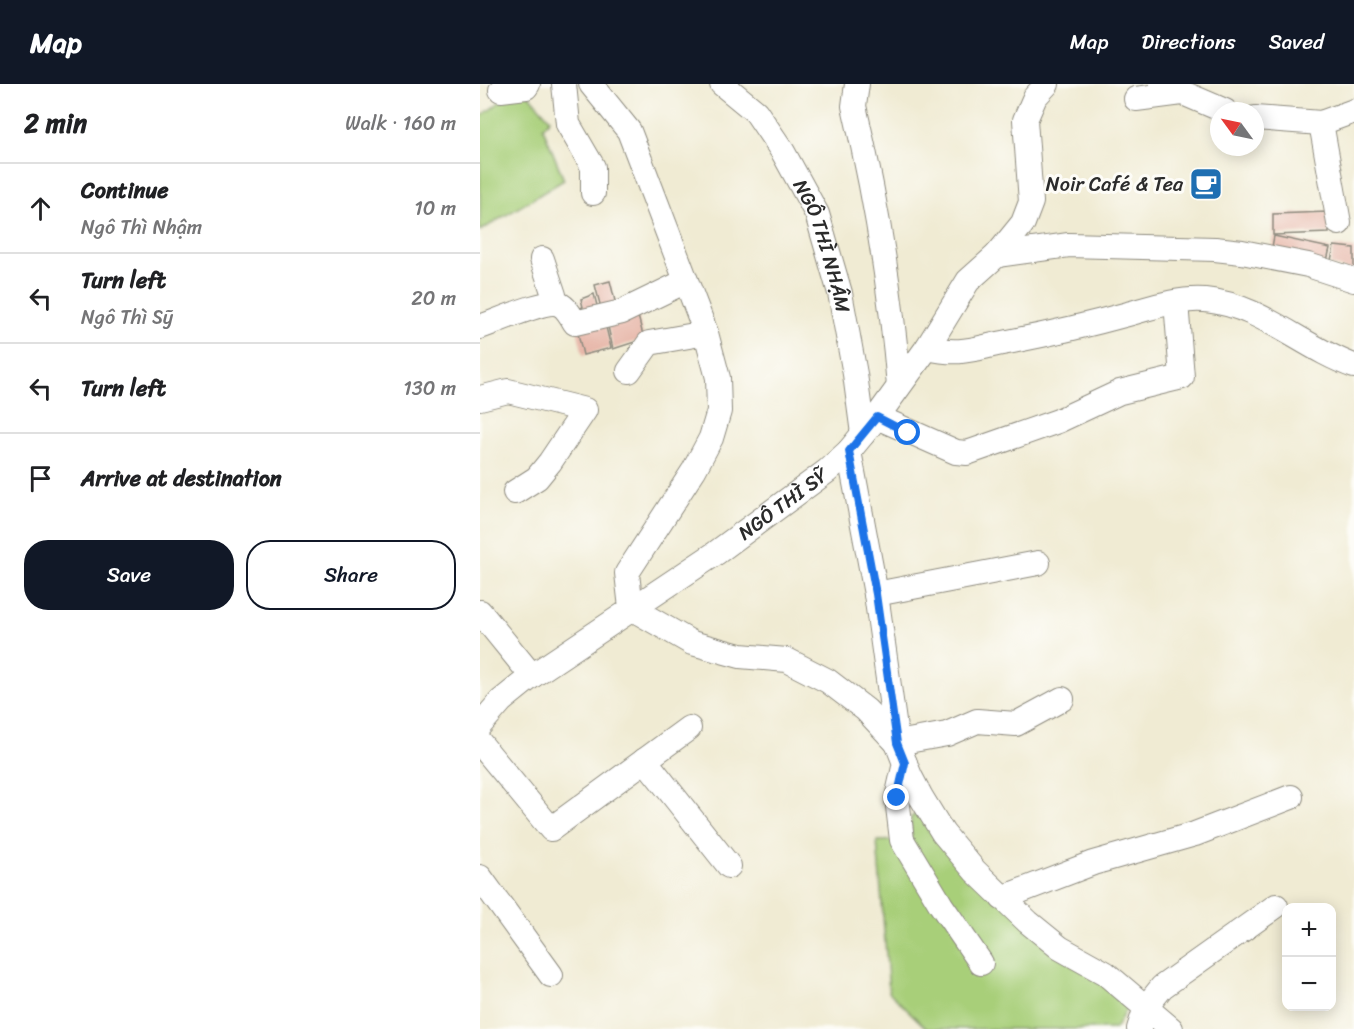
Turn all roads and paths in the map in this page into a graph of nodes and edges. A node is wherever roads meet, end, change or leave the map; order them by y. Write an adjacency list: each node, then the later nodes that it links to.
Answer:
1 (528, 84): 8 (street)
2 (564, 84): 14 (street)
3 (591, 84): 19 (street)
4 (722, 84): 29 (street, NGÔ THÌ NHẬM)
5 (857, 84): 27 (street)
6 (1047, 84): 16 (street, NGÔ THÌ SỸ)
7 (1172, 88): 9 (street); 10 (street)
8 (501, 90)
9 (1136, 99)
10 (1210, 104)
11 (1354, 111): 13 (street)
12 (1264, 119): 13 (street)
13 (1321, 123): 15 (street)
14 (593, 193)
15 (1339, 223)
16 (997, 255): 18 (street); 24 (street, NGÔ THÌ SỸ)
17 (542, 259): 21 (street)
18 (1354, 280)
19 (686, 281): 21 (street); 23 (street)
20 (1176, 302): 24 (street); 25 (street); 29 (street)
21 (554, 303): 22 (street)
22 (480, 327)
23 (706, 333): 26 (street); 33 (street)
24 (927, 348): 27 (street, NGÔ THÌ SỸ)
25 (1354, 366)
26 (629, 371)
27 (899, 386): 29 (street, NGÔ THÌ SỸ)
28 (480, 398): 30 (street)
29 (863, 434): 32 (street, NGÔ THÌ NHẬM); 33 (street, NGÔ THÌ SỸ)
30 (515, 492)
31 (1038, 563): 32 (street)
32 (876, 594): 40 (street, NGÔ THÌ NHẬM)
33 (631, 608): 35 (street, NGÔ THÌ SỸ); 40 (street)
34 (480, 612): 35 (street)
35 (532, 676): 37 (street, NGÔ THÌ SỸ)
36 (1062, 699): 40 (street)
37 (480, 725)
38 (689, 728): 41 (street)
39 (480, 743): 41 (street)
40 (901, 753): 45 (street); 47 (street)
41 (645, 760): 43 (street)
42 (1290, 797): 45 (street)
43 (729, 866)
44 (480, 877): 48 (street)
45 (1002, 898): 49 (street)
46 (1276, 906): 49 (street)
47 (981, 963)
48 (551, 975)
49 (1142, 1018): 50 (street)
50 (1171, 1029)

